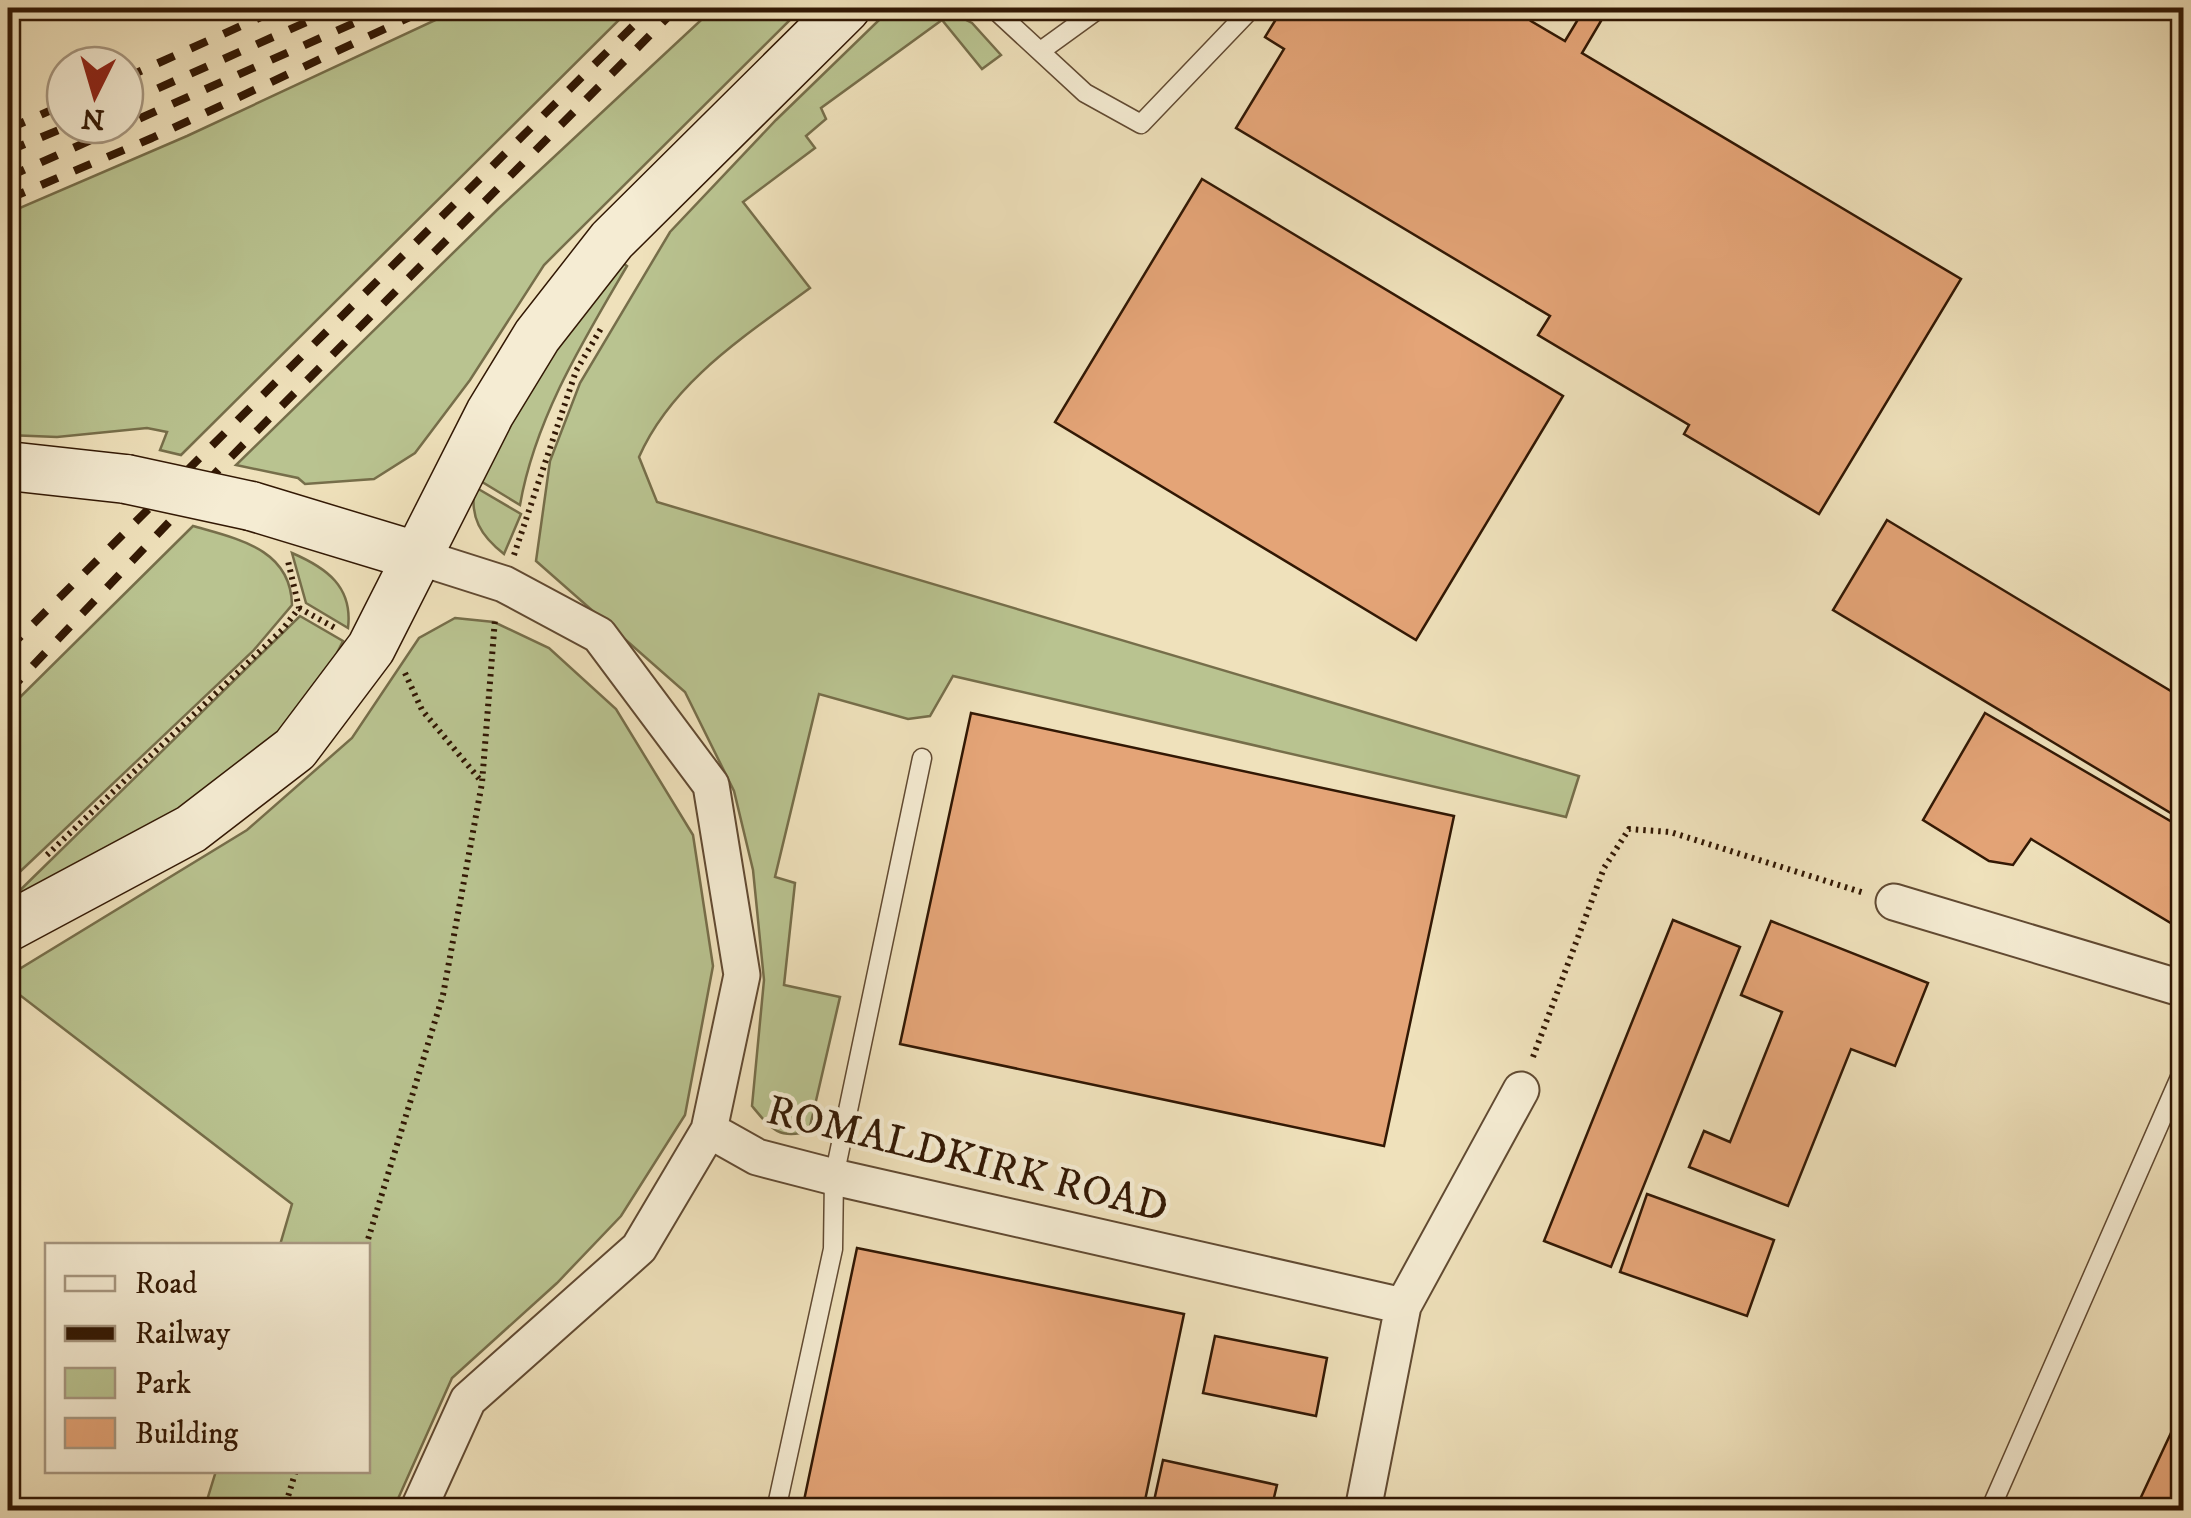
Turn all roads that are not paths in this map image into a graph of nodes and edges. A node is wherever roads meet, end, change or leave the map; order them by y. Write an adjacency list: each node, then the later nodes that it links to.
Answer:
1 (846, 8): 7 (street)
2 (993, 8): 5 (lane)
3 (1100, 8): 5 (lane)
4 (1252, 8): 5 (lane)
5 (1042, 50)
6 (8, 466): 7 (street, bridge)
7 (416, 556): 10 (street); 14 (street, ROMALDKIRK ROAD)
8 (922, 758): 15 (lane)
9 (1894, 902): 11 (street)
10 (8, 927)
11 (2184, 989)
12 (2184, 1068): 20 (lane)
13 (1521, 1090): 16 (street)
14 (709, 1130): 15 (street, ROMALDKIRK ROAD); 17 (street)
15 (834, 1177): 16 (street, ROMALDKIRK ROAD); 18 (lane)
16 (1403, 1306): 19 (street)
17 (418, 1510)
18 (776, 1510)
19 (1363, 1510)
20 (1990, 1510)

